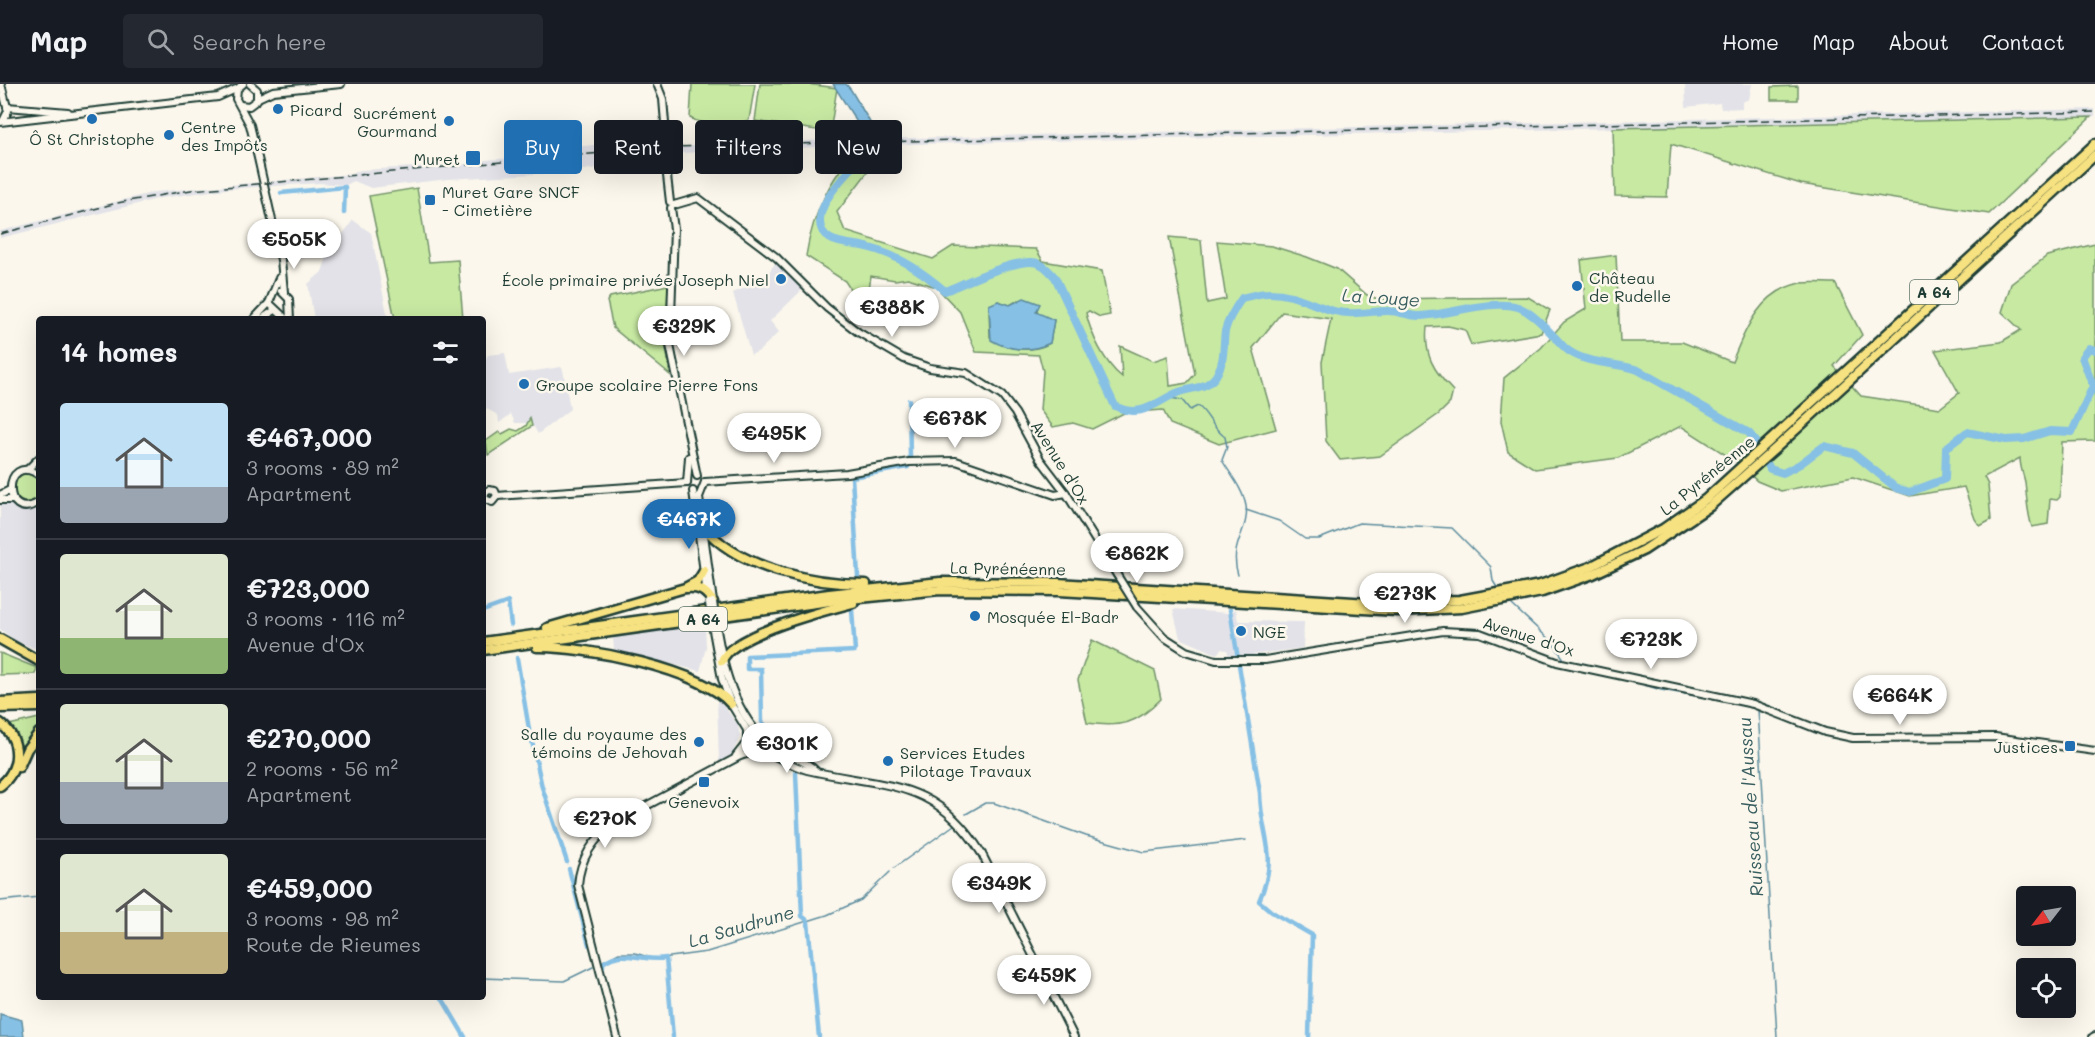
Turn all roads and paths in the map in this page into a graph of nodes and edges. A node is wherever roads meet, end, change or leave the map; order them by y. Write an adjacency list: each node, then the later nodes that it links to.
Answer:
1 (1, 84): 9 (street)
2 (243, 84): 6 (street)
3 (341, 84): 7 (street)
4 (657, 84): 14 (street)
5 (252, 86): 7 (street); 10 (street)
6 (237, 89): 8 (street); 11 (street)
7 (273, 91): 10 (street)
8 (218, 97): 11 (street); 13 (street)
9 (1, 98): 12 (street)
10 (256, 101): 11 (street); 16 (street)
11 (238, 103): 16 (street)
12 (7, 107): 13 (street); 15 (street)
13 (84, 113): 15 (street)
14 (665, 120)
15 (2, 121)
16 (250, 125): 21 (street)
17 (2095, 144): 32 (highway, La Pyrénéenne / A 64)
18 (2095, 155): 32 (highway, La Pyrénéenne / A 64)
19 (667, 174): 20 (street)
20 (672, 205): 31 (street); 44 (street, Avenue d'Ox)
21 (280, 257): 22 (street); 23 (street)
22 (275, 292): 23 (street); 24 (street)
23 (284, 292): 25 (street)
24 (269, 303): 26 (street); 27 (street)
25 (288, 306): 26 (street); 30 (street)
26 (277, 311): 28 (street); 29 (street)
27 (257, 316)
28 (268, 316)
29 (283, 316)
30 (288, 316)
31 (687, 438): 37 (street); 38 (street)
32 (1776, 443): 34 (highway, La Pyrénéenne / A 64)
33 (36, 461): 35 (street)
34 (1750, 466): 54 (highway, La Pyrénéenne / A 64); 56 (highway, La Pyrénéenne / A 64)
35 (27, 470): 36 (street); 40 (street)
36 (36, 474)
37 (697, 476): 38 (street); 39 (street)
38 (688, 480): 41 (street); 45 (street)
39 (705, 483): 42 (street); 44 (street)
40 (10, 490): 46 (street); 47 (street)
41 (693, 491): 42 (street); 53 (street)
42 (701, 491): 52 (street)
43 (486, 492): 45 (street)
44 (1066, 494): 77 (street, Avenue d'Ox, bridge)
45 (497, 496): 48 (street)
46 (0, 498): 47 (street)
47 (14, 500): 50 (street)
48 (486, 500)
49 (36, 503): 50 (street)
50 (32, 505): 51 (street)
51 (36, 508)
52 (703, 526): 54 (highway); 58 (street)
53 (704, 571): 55 (highway); 57 (street)
54 (885, 587): 60 (highway, La Pyrénéenne / A 64)
55 (685, 588): 57 (highway); 60 (highway)
56 (906, 592): 63 (highway, La Pyrénéenne / A 64); 66 (highway)
57 (707, 593): 58 (highway)
58 (711, 602): 59 (street, bridge)
59 (714, 624): 66 (street); 69 (street)
60 (513, 638): 62 (highway, La Pyrénéenne / A 64)
61 (0, 639): 65 (highway)
62 (486, 642)
63 (499, 648): 64 (highway, La Pyrénéenne / A 64); 69 (highway)
64 (486, 650)
65 (36, 659)
66 (722, 661): 73 (street)
67 (36, 700): 68 (highway)
68 (0, 702)
69 (731, 704): 75 (street)
70 (36, 707): 71 (highway)
71 (0, 708)
72 (0, 723): 81 (highway)
73 (759, 734): 75 (street); 76 (street)
74 (36, 737): 82 (highway)
75 (747, 740): 78 (street); 79 (street)
76 (766, 741): 78 (street); 80 (street)
77 (2095, 751)
78 (757, 752): 79 (street); 80 (street)
79 (730, 761): 83 (street)
80 (815, 770): 84 (street)
81 (0, 786)
82 (0, 791)
83 (616, 1037)
84 (1074, 1037)

